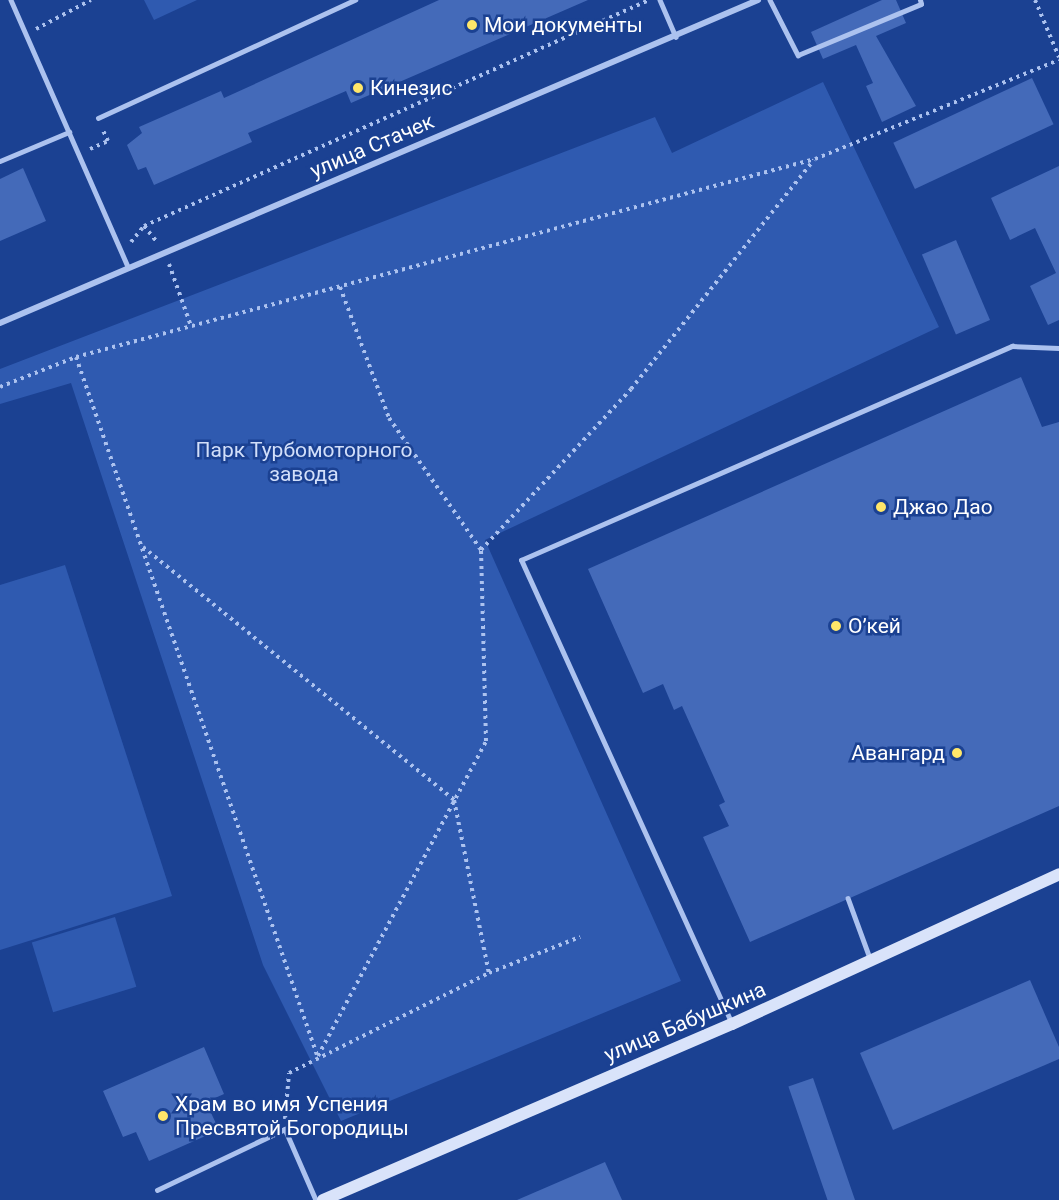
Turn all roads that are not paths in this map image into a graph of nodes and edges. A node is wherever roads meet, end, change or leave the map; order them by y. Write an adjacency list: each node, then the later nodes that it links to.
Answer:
1 (11, 0): 9 (lane)
2 (356, 0): 8 (lane)
3 (660, 0): 7 (lane)
4 (758, 0): 7 (street, улица Стачек)
5 (770, 0): 6 (lane)
6 (920, 0)
7 (676, 37): 11 (street, улица Стачек)
8 (98, 118)
9 (69, 132): 10 (lane); 11 (lane)
10 (0, 161)
11 (128, 267): 12 (street, улица Стачек)
12 (0, 323)
13 (1059, 348): 17 (lane)
14 (1059, 874): 16 (street, улица Бабушкина)
15 (848, 898): 16 (lane)
16 (871, 960): 17 (street, улица Бабушкина)
17 (732, 1024): 20 (street, улица Бабушкина)
18 (157, 1190): 19 (lane)
19 (316, 1200)
20 (323, 1200)

